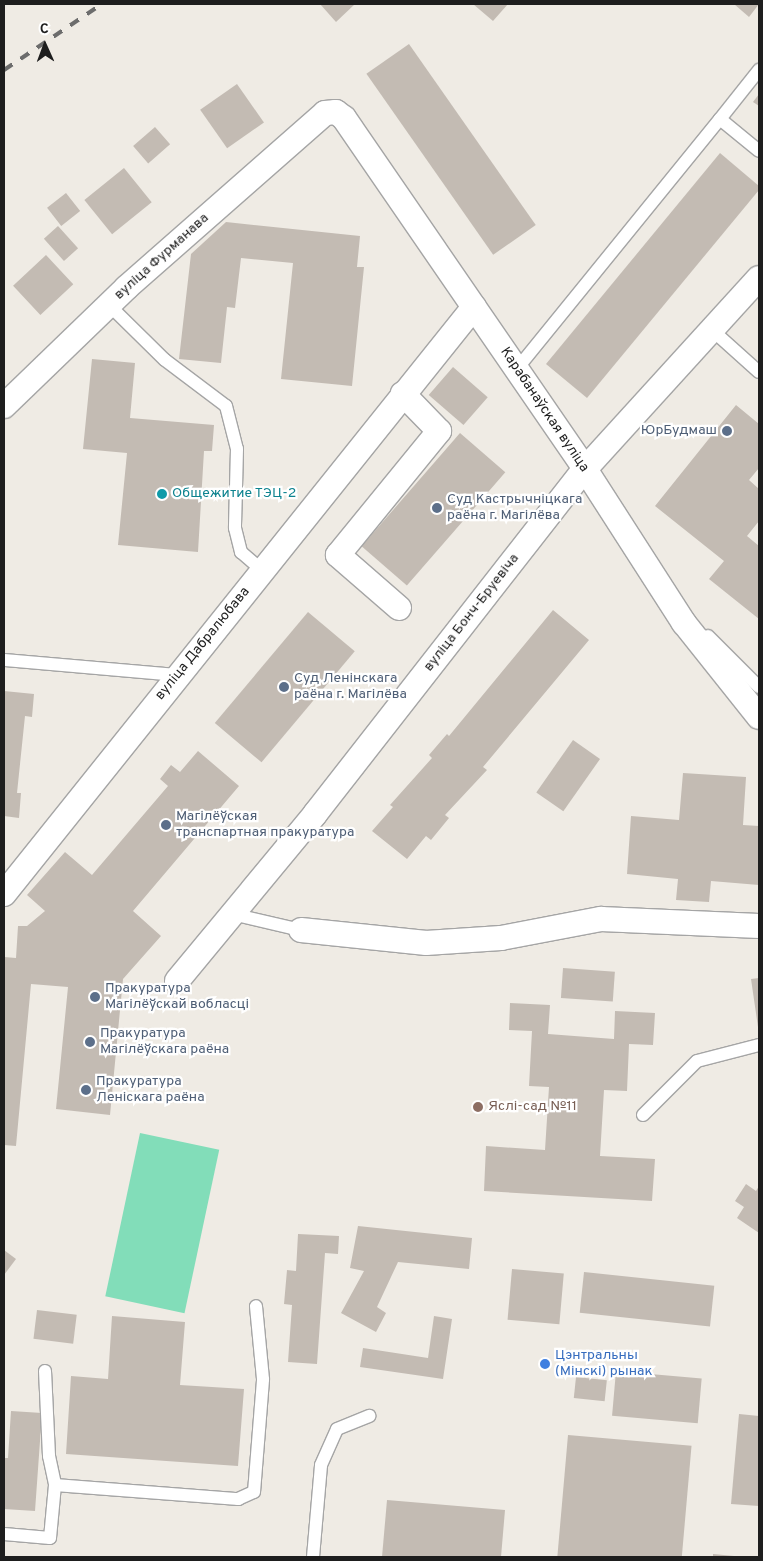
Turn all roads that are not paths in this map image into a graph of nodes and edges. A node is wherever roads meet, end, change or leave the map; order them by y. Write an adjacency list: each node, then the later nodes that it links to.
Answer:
1 (759, 70): 3 (lane)
2 (325, 113): 6 (street, вуліца Фурманава); 7 (street, Карабанаўская вуліца)
3 (720, 119): 4 (lane); 9 (lane)
4 (759, 151)
5 (759, 278): 8 (street, вуліца Бонч-Бруевіча)
6 (108, 305): 12 (street, вуліца Фурманава); 14 (lane)
7 (474, 307): 9 (street, Карабанаўская вуліца); 11 (street, вуліца Дабралюбава)
8 (711, 328): 10 (lane); 13 (street, вуліца Бонч-Бруевіча)
9 (516, 370): 13 (street, Карабанаўская вуліца)
10 (759, 372)
11 (403, 394): 14 (street, вуліца Дабралюбава); 15 (street)
12 (4, 406)
13 (585, 469): 16 (street, Карабанаўская вуліца); 22 (street, вуліца Бонч-Бруевіча)
14 (262, 571): 18 (street, вуліца Дабралюбава)
15 (399, 608)
16 (684, 623): 19 (lane); 20 (street, Карабанаўская вуліца)
17 (4, 660): 18 (lane)
18 (176, 675): 21 (street, вуліца Дабралюбава)
19 (759, 687)
20 (759, 717)
21 (4, 894)
22 (232, 914): 24 (lane); 25 (street, вуліца Бонч-Бруевіча)
23 (759, 926): 24 (street)
24 (301, 930)
25 (177, 981)
26 (759, 1044): 27 (lane)
27 (643, 1115)
28 (256, 1306): 31 (lane)
29 (45, 1371): 31 (lane)
30 (369, 1416): 33 (lane)
31 (54, 1485): 32 (lane)
32 (4, 1534)
33 (313, 1557)

